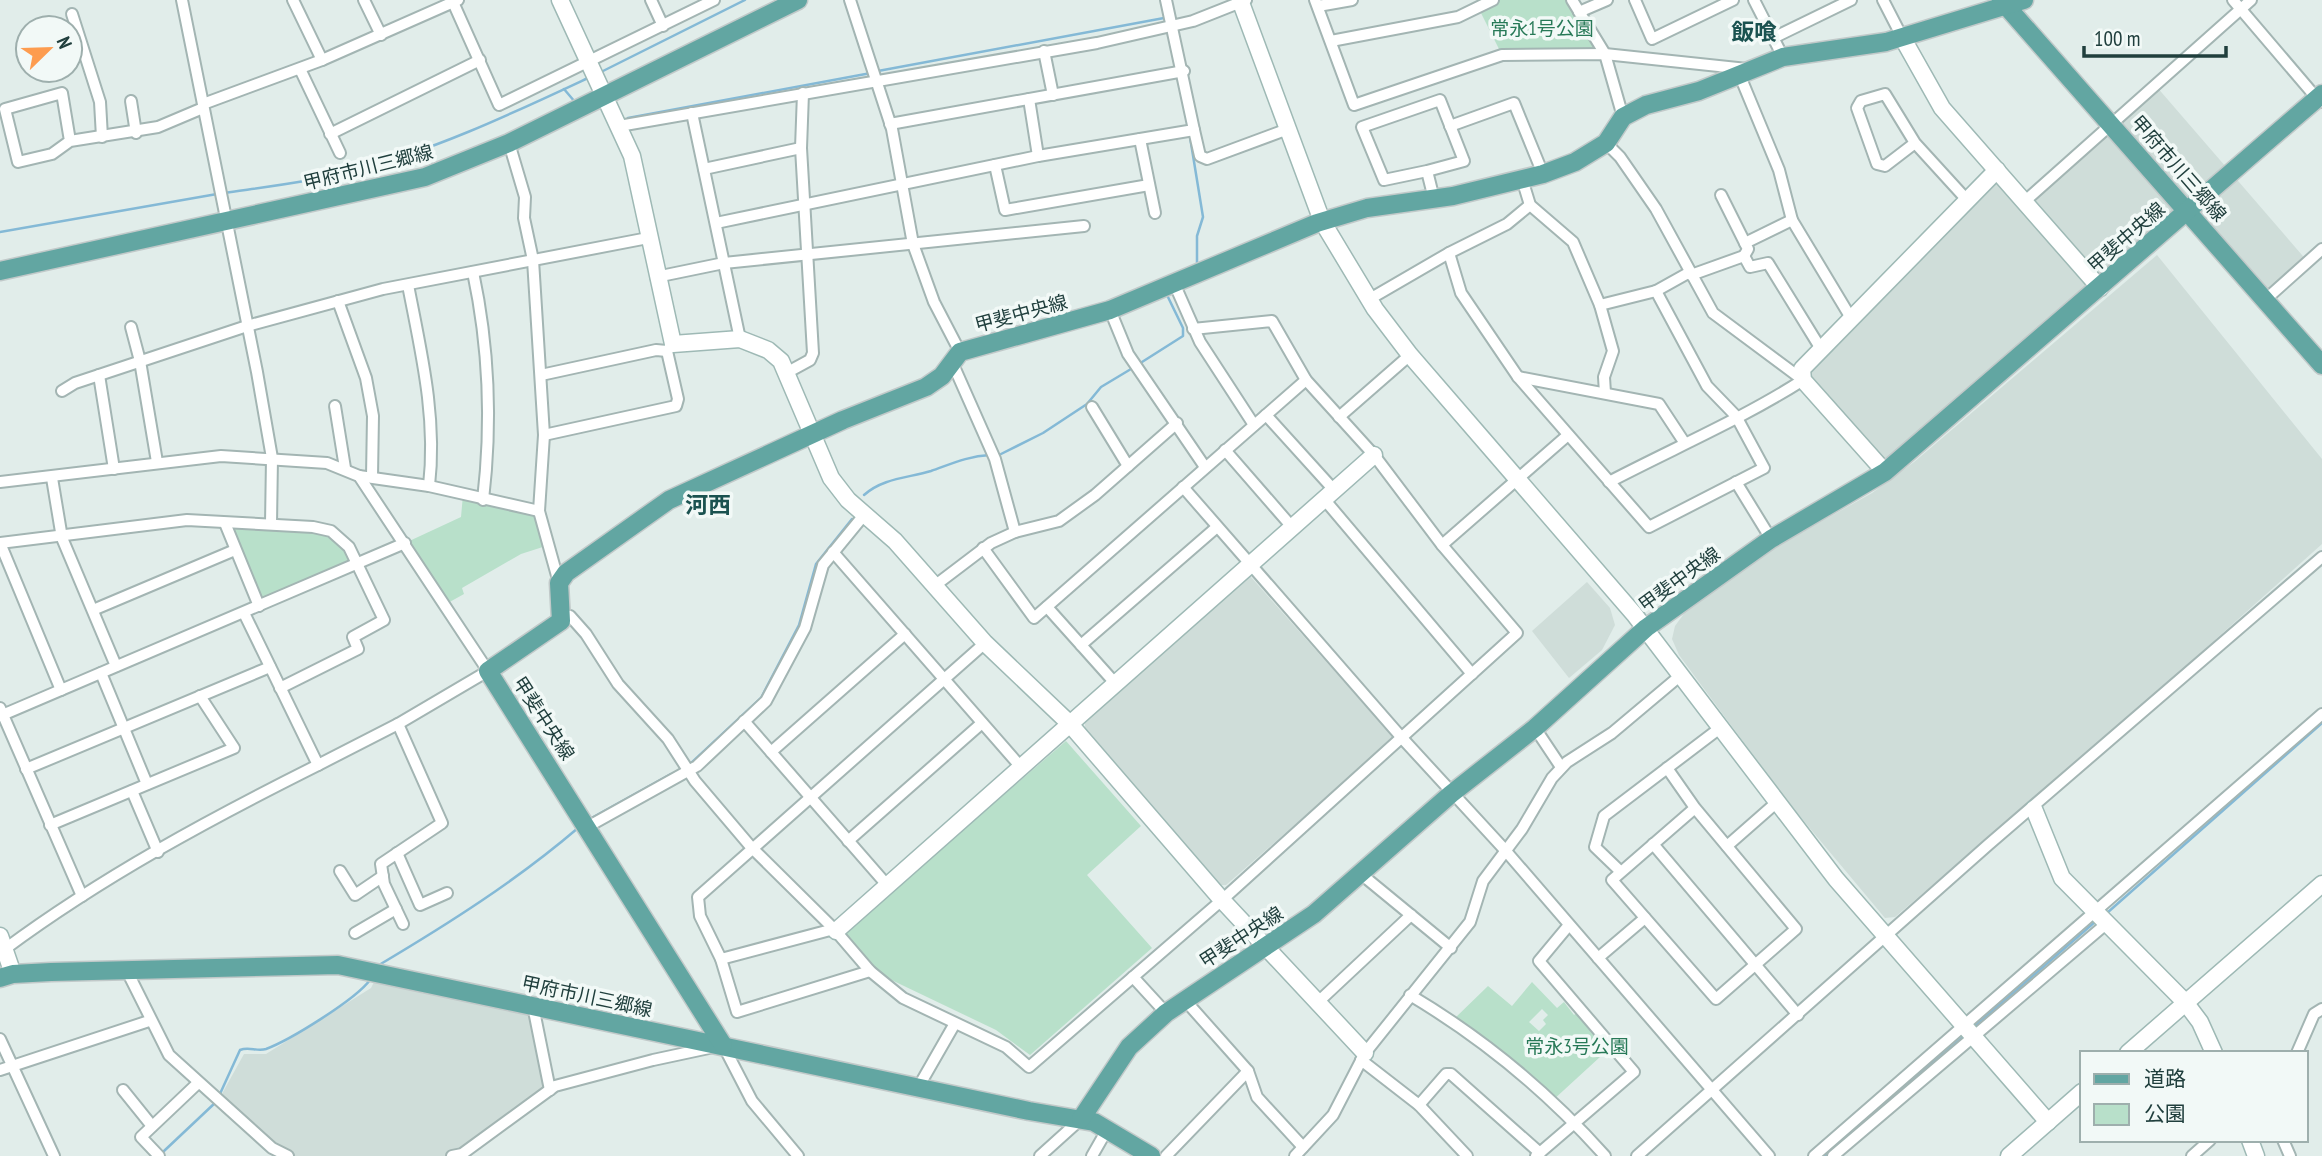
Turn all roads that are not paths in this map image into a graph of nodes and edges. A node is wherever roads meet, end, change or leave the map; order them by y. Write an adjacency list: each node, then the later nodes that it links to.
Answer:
1 (181, 0): 50 (street)
2 (293, 0): 37 (street)
3 (364, 0): 30 (street)
4 (560, 0): 39 (street)
5 (651, 0): 28 (street)
6 (714, 0): 28 (street)
7 (797, 0): 44 (main road, 甲府市川三郷線)
8 (850, 0): 43 (street)
9 (1166, 0): 29 (street)
10 (1352, 0): 23 (street)
11 (1493, 0): 33 (street)
12 (1572, 0): 26 (street)
13 (1607, 0): 26 (street)
14 (1635, 0): 15 (street)
15 (1733, 0)
16 (1754, 0): 32 (street)
17 (1851, 0): 32 (street)
18 (1883, 0): 31 (street)
19 (2024, 0): 24 (main road)
20 (2251, 0): 25 (street)
21 (454, 1): 30 (street); 38 (street)
22 (1242, 1): 29 (street); 57 (street)
23 (1317, 3): 33 (street)
24 (2004, 3): 31 (main road); 54 (main road, 甲府市川三郷線)
25 (2237, 5): 48 (street); 54 (street)
26 (1579, 12): 35 (street)
27 (72, 13): 61 (street)
28 (663, 26): 39 (street)
29 (1174, 27): 34 (street); 41 (street)
30 (381, 35): 37 (street)
31 (1902, 37): 36 (main road); 72 (street)
32 (1773, 38): 36 (street)
33 (1331, 41): 35 (street)
34 (1044, 51): 43 (street); 46 (street)
35 (1605, 54): 42 (street); 52 (street)
36 (1783, 57): 42 (main road)
37 (322, 60): 40 (street)
38 (480, 60): 39 (street); 60 (street)
39 (589, 63): 44 (street)
40 (300, 69): 50 (street); 60 (street)
41 (1184, 71): 46 (street); 58 (street)
42 (1747, 73): 52 (main road); 87 (street)
43 (874, 75): 45 (street); 53 (street)
44 (603, 91): 55 (street); 64 (main road, 甲府市川三郷線)
45 (803, 93): 51 (street); 67 (street)
46 (1053, 95): 47 (street)
47 (1029, 99): 53 (street); 69 (street)
48 (2320, 99): 84 (main road, 甲斐中央線)
49 (131, 101): 59 (street)
50 (203, 106): 59 (street); 86 (street)
51 (692, 113): 55 (street); 71 (street)
52 (1623, 117): 65 (main road, 甲斐中央線)
53 (890, 124): 76 (street)
54 (2113, 124): 81 (street); 84 (main road, 甲府市川三郷線)
55 (619, 126): 91 (street)
56 (1450, 126): 73 (street); 73 (street); 74 (street)
57 (1288, 129): 58 (street); 88 (street)
58 (1195, 130): 62 (street)
59 (136, 133): 61 (street)
60 (330, 134): 68 (street)
61 (102, 137): 63 (street)
62 (1140, 139): 69 (street); 77 (street)
63 (70, 141): 63 (street)
64 (509, 143): 86 (main road, 甲府市川三郷線); 98 (street)
65 (1606, 143): 74 (main road, 甲斐中央線); 102 (street)
66 (1915, 143): 66 (street); 80 (street)
67 (802, 148): 71 (street); 82 (street)
68 (340, 153)
69 (1038, 156): 70 (street)
70 (995, 165): 76 (street); 77 (street)
71 (704, 169): 89 (street)
72 (1997, 170): 80 (street); 81 (street)
73 (1427, 171): 79 (street)
74 (1543, 174): 75 (main road, 甲斐中央線)
75 (1522, 179): 79 (main road, 甲斐中央線); 83 (street)
76 (902, 185): 82 (street); 93 (street)
77 (1149, 185): 85 (street)
78 (1721, 195): 92 (street)
79 (1434, 198): 88 (main road, 甲斐中央線)
80 (1967, 200): 113 (street)
81 (2024, 202): 106 (street)
82 (806, 205): 89 (street); 96 (street)
83 (1530, 205): 95 (street); 111 (street)
84 (2188, 211): 106 (main road, 甲斐中央線); 109 (main road, 甲府市川三郷線)
85 (1155, 213)
86 (224, 214): 100 (main road, 甲府市川三郷線); 114 (street)
87 (1792, 220): 92 (street); 113 (street)
88 (1322, 221): 104 (main road, 甲斐中央線); 108 (street)
89 (716, 223): 99 (street)
90 (1084, 226): 93 (street)
91 (648, 238): 98 (street); 103 (street)
92 (1745, 243): 97 (street)
93 (913, 244): 96 (street); 121 (street)
94 (2322, 249): 109 (street)
95 (1449, 253): 108 (street); 127 (street)
96 (806, 254): 99 (street); 124 (street)
97 (1744, 256): 102 (street); 119 (street)
98 (533, 260): 101 (street); 126 (street)
99 (724, 263): 103 (street); 117 (street)
100 (0, 271)
101 (474, 272): 105 (street); 162 (street)
102 (1690, 274): 107 (street); 129 (street)
103 (656, 277): 118 (street)
104 (1174, 283): 112 (main road, 甲斐中央線); 116 (street)
105 (408, 285): 110 (street); 159 (street)
106 (2100, 288): 151 (main road, 甲斐中央線)
107 (1656, 291): 111 (street); 135 (street)
108 (1368, 300): 120 (street)
109 (2264, 300): 123 (main road, 甲府市川三郷線)
110 (338, 302): 114 (street); 153 (street)
111 (1600, 305): 131 (street)
112 (1110, 310): 121 (main road, 甲斐中央線); 137 (street)
113 (1852, 318): 119 (street)
114 (247, 326): 122 (street); 145 (street)
115 (131, 327): 122 (street)
116 (1193, 328): 128 (street); 138 (street)
117 (740, 339): 118 (street); 124 (street)
118 (670, 348): 126 (street); 140 (street)
119 (1821, 349): 129 (street)
120 (1410, 355): 136 (street); 155 (street)
121 (956, 357): 139 (main road, 甲斐中央線); 169 (street)
122 (140, 362): 125 (street); 146 (street)
123 (2322, 365)
124 (788, 372): 139 (street)
125 (99, 375): 130 (street); 150 (street)
126 (541, 375): 140 (street)
127 (1518, 377): 131 (street); 141 (street)
128 (1306, 380): 134 (street); 136 (street)
129 (1803, 380): 135 (street); 151 (street)
130 (62, 391)
131 (1605, 393): 142 (street)
132 (335, 406): 149 (street)
133 (1092, 407): 147 (street)
134 (1266, 415): 138 (street); 161 (street)
135 (1736, 416): 142 (street); 158 (street)
136 (1339, 417): 144 (street)
137 (1177, 423): 147 (street); 148 (street)
138 (1254, 425): 143 (street)
139 (814, 433): 164 (street); 181 (main road, 甲斐中央線)
140 (544, 435): 163 (street)
141 (1568, 435): 155 (street); 157 (street)
142 (1684, 442): 157 (street)
143 (1225, 450): 148 (street); 168 (street)
144 (1374, 455): 161 (street); 174 (street)
145 (272, 458): 146 (street); 149 (street); 166 (street)
146 (157, 462): 150 (street)
147 (1128, 466): 169 (street)
148 (1205, 467): 160 (street)
149 (345, 468): 152 (street)
150 (114, 469): 154 (street)
151 (1885, 472): 171 (main road, 甲斐中央線)
152 (359, 476): 153 (street); 173 (street)
153 (372, 476): 159 (street)
154 (52, 478): 156 (street); 170 (street)
155 (1517, 479): 174 (street); 188 (street)
156 (0, 482)
157 (1609, 482): 158 (street)
158 (1736, 482): 171 (street)
159 (429, 486): 162 (street)
160 (1183, 487): 167 (street); 184 (street)
161 (1329, 494): 168 (street); 196 (street)
162 (483, 500): 163 (street)
163 (539, 511): 181 (street)
164 (864, 515): 177 (street); 182 (street)
165 (225, 523): 166 (street); 170 (street); 176 (street)
166 (271, 523): 179 (street)
167 (1217, 527): 180 (street); 191 (street)
168 (1293, 527): 180 (street)
169 (1015, 532): 175 (street)
170 (62, 538): 172 (street); 185 (street)
171 (1771, 539): 188 (main road, 甲斐中央線)
172 (0, 543): 201 (street)
173 (405, 543): 179 (street); 194 (street)
174 (1442, 545): 196 (street)
175 (983, 548): 182 (street); 184 (street)
176 (235, 550): 183 (street); 185 (street)
177 (834, 552): 189 (street); 205 (street)
178 (2322, 557): 226 (street)
179 (359, 563): 183 (street); 200 (street)
180 (1249, 565): 199 (street); 212 (street)
181 (559, 583): 187 (main road)
182 (933, 587): 190 (street)
183 (259, 606): 186 (street)
184 (1047, 607): 191 (street)
185 (93, 610): 192 (street)
186 (244, 613): 192 (street); 193 (street)
187 (561, 615): 194 (main road, 甲斐中央線); 216 (street)
188 (1646, 628): 197 (street); 210 (main road, 甲斐中央線)
189 (905, 634): 198 (street); 213 (street)
190 (985, 643): 198 (street); 207 (street)
191 (1081, 645): 199 (street)
192 (116, 666): 195 (street)
193 (270, 667): 200 (street); 202 (street)
194 (488, 671): 208 (street); 227 (main road, 甲斐中央線)
195 (101, 673): 201 (street); 209 (street)
196 (1472, 674): 212 (street)
197 (1681, 675): 211 (street); 217 (street)
198 (944, 678): 206 (street); 223 (street)
199 (1115, 683): 207 (street)
200 (280, 688): 214 (street)
201 (61, 690): 203 (street)
202 (200, 696): 209 (street); 220 (street)
203 (1, 713): 219 (street)
204 (2322, 714): 246 (street)
205 (744, 721): 213 (street); 216 (street)
206 (982, 723): 215 (street); 229 (street)
207 (1069, 723): 215 (street); 244 (street)
208 (398, 724): 214 (street); 235 (street)
209 (122, 728): 219 (street); 220 (street)
210 (1535, 728): 217 (street); 222 (main road, 甲斐中央線)
211 (1720, 728): 218 (street); 224 (street)
212 (1402, 738): 222 (street); 244 (street)
213 (771, 752): 223 (street)
214 (318, 765): 234 (street)
215 (1020, 766): 240 (street)
216 (688, 767): 227 (street); 232 (street)
217 (1561, 767): 233 (street)
218 (1667, 768): 225 (street); 237 (street)
219 (26, 769): 228 (street)
220 (148, 784): 221 (street)
221 (132, 791): 228 (street); 234 (street)
222 (1451, 794): 233 (street); 238 (main road, 甲斐中央線)
223 (811, 799): 229 (street); 232 (street)
224 (1776, 803): 231 (street); 254 (street)
225 (1695, 808): 230 (street); 231 (street)
226 (2034, 809): 246 (street); 254 (street)
227 (587, 823): 277 (main road, 甲斐中央線)
228 (50, 825): 243 (street)
229 (848, 841): 240 (street)
230 (1653, 844): 237 (street); 260 (street)
231 (1727, 846): 260 (street)
232 (751, 847): 252 (street); 259 (street)
233 (1505, 850): 251 (street); 257 (street)
234 (158, 852): 243 (street)
235 (397, 853): 239 (street); 242 (street)
236 (340, 871): 239 (street)
237 (1620, 871): 248 (street)
238 (1361, 874): 247 (street); 256 (main road, 甲斐中央線)
239 (383, 876): 245 (street)
240 (887, 885): 252 (street)
241 (2321, 886): 267 (street)
242 (447, 893)
243 (82, 896): 255 (street)
244 (1222, 900): 256 (street); 264 (street)
245 (396, 909): 249 (street); 253 (street)
246 (2093, 911): 250 (street); 275 (street)
247 (1412, 915): 257 (street); 268 (street)
248 (1645, 918): 258 (street); 260 (street)
249 (403, 924)
250 (2106, 924): 267 (street); 275 (street)
251 (1569, 925): 258 (street); 293 (street)
252 (835, 930): 259 (street); 262 (street)
253 (355, 933)
254 (1886, 937): 272 (street); 275 (street)
255 (2, 942): 263 (street)
256 (1266, 948): 266 (main road, 甲斐中央線); 268 (street)
257 (1451, 948): 265 (street)
258 (1598, 958): 288 (street)
259 (721, 959): 262 (street)
260 (1755, 965): 272 (street)
261 (126, 970): 263 (main road, 甲府市川三郷線); 269 (main road, 甲府市川三郷線); 273 (street)
262 (870, 971): 274 (street)
263 (7, 976)
264 (1133, 976): 271 (street); 274 (street)
265 (1410, 995): 281 (street); 293 (street)
266 (1184, 999): 271 (main road, 甲斐中央線); 283 (street)
267 (2185, 1002): 278 (street); 279 (street)
268 (1317, 1003): 281 (street)
269 (533, 1006): 277 (main road, 甲府市川三郷線); 287 (street)
270 (2322, 1009): 280 (street)
271 (1166, 1013): 291 (main road, 甲斐中央線)
272 (1798, 1014): 288 (street)
273 (149, 1021): 282 (street); 284 (street)
274 (954, 1025): 285 (street)
275 (1969, 1031): 292 (street); 313 (street); 314 (street)
276 (0, 1039): 282 (street)
277 (723, 1045): 285 (main road, 甲府市川三郷線); 287 (street); 303 (street)
278 (2130, 1051)
279 (2213, 1051)
280 (2298, 1051)
281 (1363, 1056): 290 (street); 297 (street)
282 (6, 1069): 300 (street)
283 (1248, 1071): 297 (street); 307 (street)
284 (198, 1083): 294 (street); 302 (street)
285 (919, 1086): 291 (main road, 甲府市川三郷線)
286 (123, 1090): 294 (street)
287 (550, 1090): 298 (street)
288 (1712, 1090): 311 (street); 312 (street)
289 (2080, 1094): 292 (street)
290 (1419, 1105): 299 (street); 309 (street)
291 (1080, 1119): 295 (main road, 甲府市川三郷線); 304 (street)
292 (2048, 1122): 315 (street)
293 (1575, 1123): 299 (street); 310 (street)
294 (152, 1126): 301 (street)
295 (1108, 1128): 305 (street); 306 (main road, 甲府市川三郷線)
296 (2208, 1142): 316 (street)
297 (1303, 1147): 308 (street)
298 (459, 1155)
299 (1538, 1155)
300 (54, 1156)
301 (159, 1156)
302 (288, 1156)
303 (798, 1156)
304 (1040, 1156)
305 (1092, 1156)
306 (1151, 1156)
307 (1166, 1156)
308 (1295, 1156)
309 (1467, 1156)
310 (1605, 1156)
311 (1637, 1156)
312 (1769, 1156)
313 (1814, 1156)
314 (1833, 1156)
315 (2009, 1156)
316 (2192, 1156)

